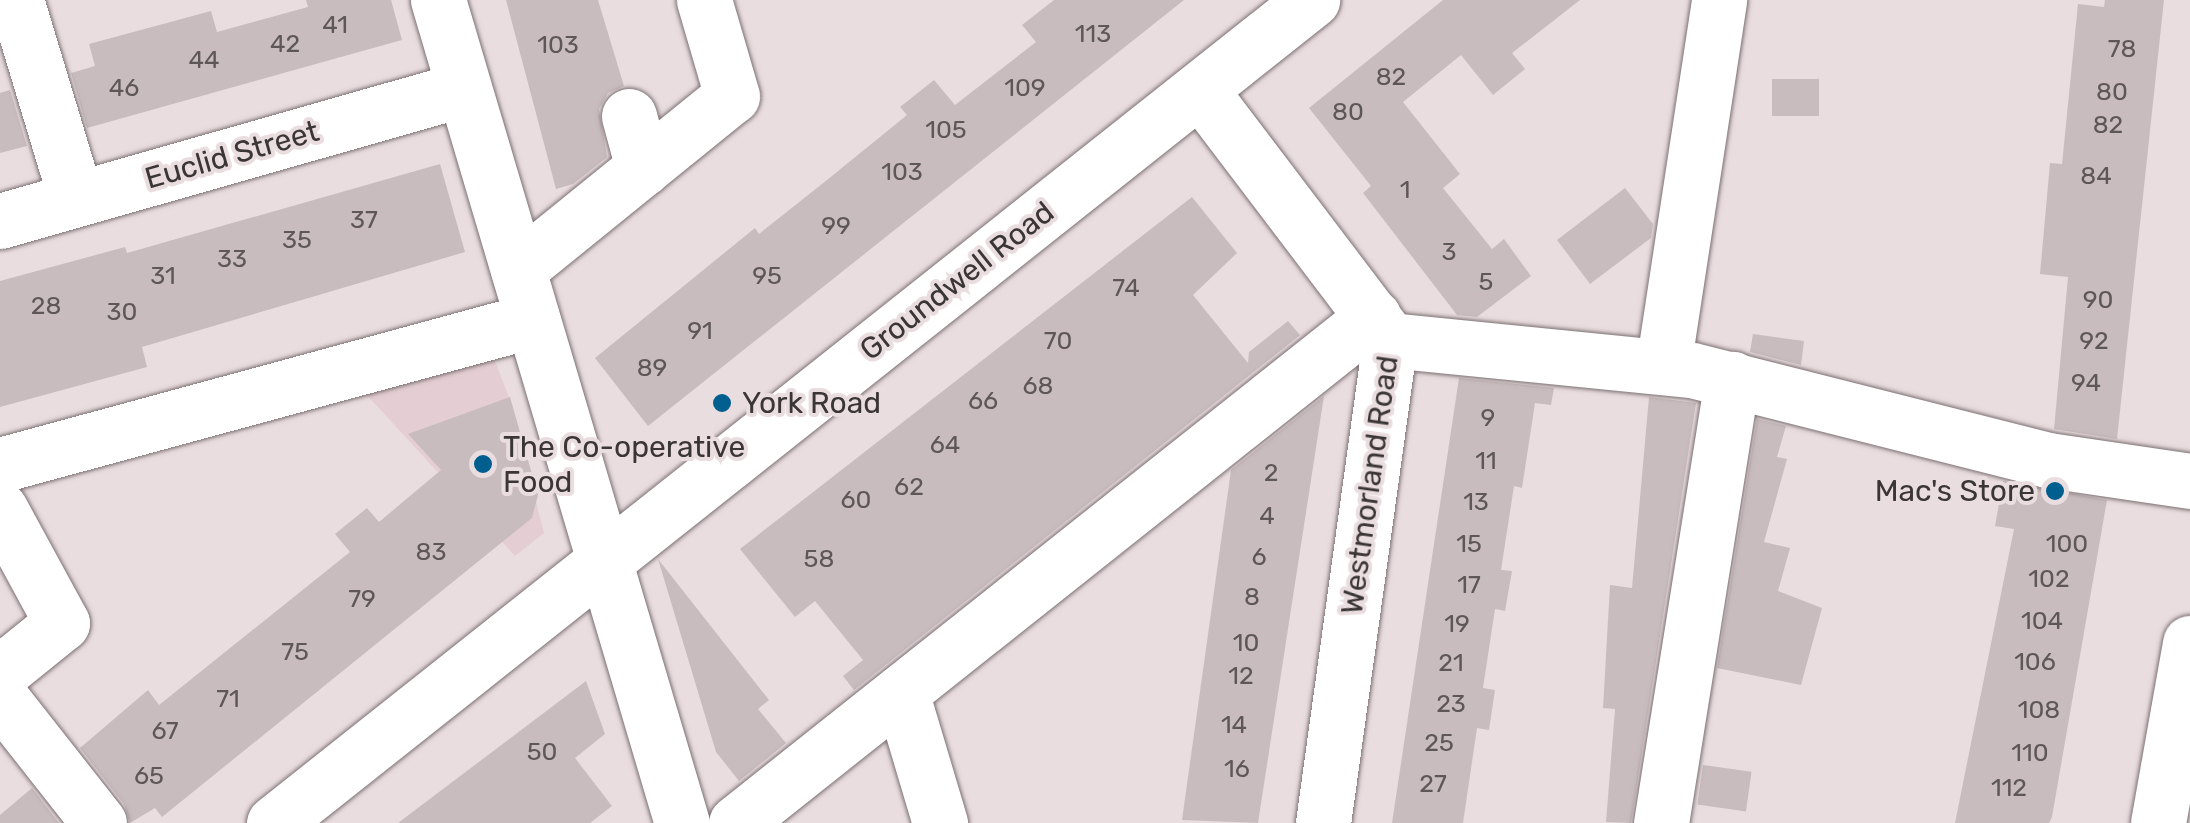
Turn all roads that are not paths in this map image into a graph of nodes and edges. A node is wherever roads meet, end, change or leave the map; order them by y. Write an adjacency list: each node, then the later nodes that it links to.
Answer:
1 (16, 0): 10 (street)
2 (438, 0): 6 (street)
3 (704, 0): 9 (street)
4 (1312, 0): 7 (street, Groundwell Road)
5 (1719, 0): 14 (street)
6 (464, 90): 10 (street, Euclid Street); 12 (street)
7 (1200, 90): 13 (street, Westmorland Road); 19 (street, Groundwell Road)
8 (629, 116): 9 (street)
9 (644, 168): 12 (street)
10 (76, 199): 11 (street, Euclid Street)
11 (0, 221)
12 (526, 294): 16 (street); 19 (street)
13 (1382, 328): 14 (street); 22 (street); 30 (street, Westmorland Road)
14 (1663, 367): 15 (street)
15 (1732, 379): 17 (street); 31 (street)
16 (0, 465)
17 (2190, 481)
18 (0, 509): 21 (street)
19 (607, 558): 26 (street, Groundwell Road); 27 (street)
20 (2190, 643): 24 (street)
21 (0, 673)
22 (901, 692): 28 (street); 29 (street)
23 (0, 697): 25 (street)
24 (2185, 697): 32 (street)
25 (99, 823)
26 (274, 823)
27 (682, 823)
28 (736, 823)
29 (940, 823)
30 (1323, 823)
31 (1662, 823)
32 (2158, 823)

